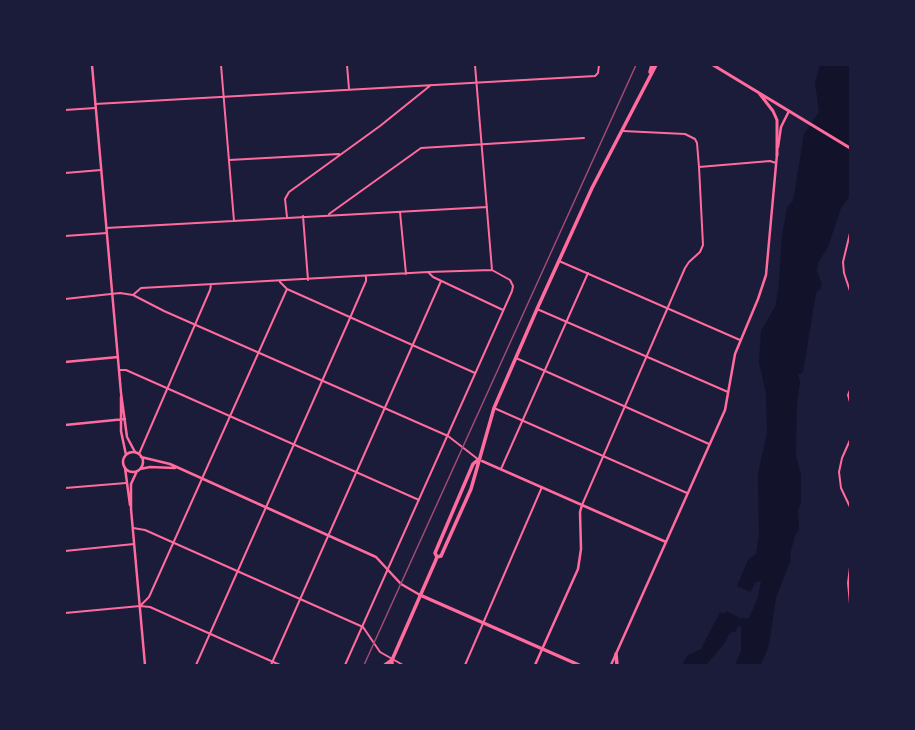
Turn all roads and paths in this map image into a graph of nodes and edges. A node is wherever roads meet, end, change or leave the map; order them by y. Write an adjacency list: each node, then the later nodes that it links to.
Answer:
1 (92, 65): 15 (street)
2 (221, 65): 14 (street)
3 (348, 65): 12 (street)
4 (474, 65): 10 (street)
5 (599, 65): 10 (street)
6 (652, 65): 9 (main road)
7 (657, 65): 9 (main road)
8 (713, 65): 13 (main road)
9 (648, 77): 19 (main road)
10 (476, 83): 11 (street); 21 (street)
11 (432, 84): 12 (street); 23 (street)
12 (349, 89): 14 (street)
13 (758, 92): 18 (main road); 24 (main road)
14 (224, 96): 15 (street); 25 (street)
15 (95, 104): 16 (street)
16 (95, 108): 17 (street); 28 (street)
17 (65, 110)
18 (789, 111): 22 (main road); 24 (street)
19 (621, 130): 27 (street); 40 (main road)
20 (584, 138): 21 (street)
21 (482, 144): 30 (street); 32 (street)
22 (850, 148)
23 (340, 154): 25 (street); 34 (street)
24 (777, 155): 26 (street)
25 (229, 160): 35 (street)
26 (776, 163): 27 (street); 61 (street)
27 (699, 167): 55 (street)
28 (101, 170): 29 (street); 36 (street)
29 (65, 173)
30 (487, 207): 31 (street); 41 (street)
31 (400, 212): 32 (street); 44 (street)
32 (327, 215): 33 (street)
33 (303, 216): 34 (street); 46 (street)
34 (287, 217): 35 (street)
35 (234, 221): 36 (street)
36 (106, 228): 37 (street)
37 (107, 233): 39 (street); 52 (street)
38 (850, 233): 51 (street)
39 (65, 236)
40 (559, 261): 43 (street); 56 (main road)
41 (492, 270): 42 (street); 57 (street)
42 (428, 272): 44 (street); 47 (street)
43 (588, 273): 55 (street); 59 (street)
44 (406, 274): 45 (street)
45 (366, 276): 46 (street); 58 (street)
46 (308, 280): 48 (street)
47 (441, 281): 57 (street); 62 (street)
48 (280, 282): 49 (street); 50 (street)
49 (211, 284): 53 (street); 60 (street)
50 (287, 289): 58 (street); 63 (street)
51 (850, 291)
52 (112, 295): 53 (street); 54 (street); 64 (street)
53 (133, 295): 60 (street)
54 (65, 299)
55 (668, 308): 61 (street); 66 (street)
56 (537, 309): 59 (street); 65 (main road)
57 (503, 310): 70 (street)
58 (350, 318): 62 (street); 71 (street)
59 (566, 322): 66 (street); 69 (street)
60 (196, 324): 63 (street); 72 (street)
61 (740, 340): 74 (street)
62 (413, 346): 70 (street); 78 (street)
63 (259, 352): 71 (street); 80 (street)
64 (118, 357): 67 (street); 68 (street)
65 (516, 358): 69 (street); 79 (main road)
66 (647, 358): 74 (street); 77 (street)
67 (65, 362)
68 (119, 370): 72 (street); 75 (street)
69 (545, 370): 77 (street); 82 (street)
70 (475, 373): 85 (street)
71 (322, 380): 78 (street); 87 (street)
72 (168, 388): 80 (street); 92 (street)
73 (850, 390): 76 (street)
74 (728, 392): 88 (street)
75 (121, 393): 81 (street); 83 (street)
76 (850, 402)
77 (625, 406): 88 (street); 91 (street)
78 (384, 408): 85 (street); 98 (street)
79 (494, 408): 82 (street); 93 (main road)
80 (230, 415): 87 (street); 99 (street)
81 (125, 419): 83 (street); 89 (street)
82 (522, 419): 91 (street); 96 (street)
83 (120, 420): 84 (street); 90 (street)
84 (65, 425)
85 (448, 436): 93 (street); 104 (street)
86 (850, 440): 107 (street)
87 (294, 444): 98 (street); 106 (street)
88 (709, 444): 103 (street)
89 (135, 452): 90 (street); 92 (street)
90 (126, 455): 94 (street)
91 (604, 455): 103 (street); 105 (street)
92 (140, 456): 95 (street); 97 (street)
93 (480, 460): 96 (street); 115 (main road); 115 (main road)
94 (125, 468): 97 (street); 100 (street)
95 (175, 468): 97 (street); 99 (street)
96 (501, 469): 101 (street)
97 (138, 470): 108 (street)
98 (357, 472): 104 (street); 110 (street)
99 (203, 479): 106 (street); 111 (street)
100 (126, 482): 102 (street); 108 (street)
101 (542, 487): 105 (street); 124 (street)
102 (65, 488)
103 (687, 493): 112 (street)
104 (419, 500): 117 (street)
105 (582, 505): 112 (street); 127 (street)
106 (266, 507): 110 (street); 118 (street)
107 (850, 507)
108 (131, 509): 109 (street)
109 (133, 528): 111 (street); 113 (street)
110 (329, 535): 117 (street); 120 (street)
111 (175, 542): 118 (street); 122 (street)
112 (666, 542): 128 (street)
113 (134, 544): 114 (street); 122 (street)
114 (65, 551)
115 (437, 557): 119 (main road)
116 (850, 567): 121 (street)
117 (388, 569): 119 (street); 125 (street)
118 (238, 571): 120 (street); 126 (street)
119 (420, 595): 124 (main road); 129 (main road)
120 (301, 599): 125 (street); 130 (street)
121 (850, 604)
122 (140, 606): 123 (street); 126 (street); 131 (street)
123 (65, 613)
124 (482, 622): 127 (main road); 139 (street)
125 (362, 627): 129 (street); 135 (street)
126 (210, 633): 130 (street); 132 (street)
127 (542, 649): 140 (street); 141 (main road)
128 (616, 654): 142 (street); 143 (main road)
129 (392, 660): 136 (main road); 137 (main road); 138 (street)
130 (272, 661): 133 (street); 134 (street)
131 (145, 665)
132 (196, 665)
133 (271, 665)
134 (280, 665)
135 (345, 665)
136 (386, 665)
137 (392, 665)
138 (403, 665)
139 (464, 665)
140 (535, 665)
141 (579, 665)
142 (611, 665)
143 (617, 665)

